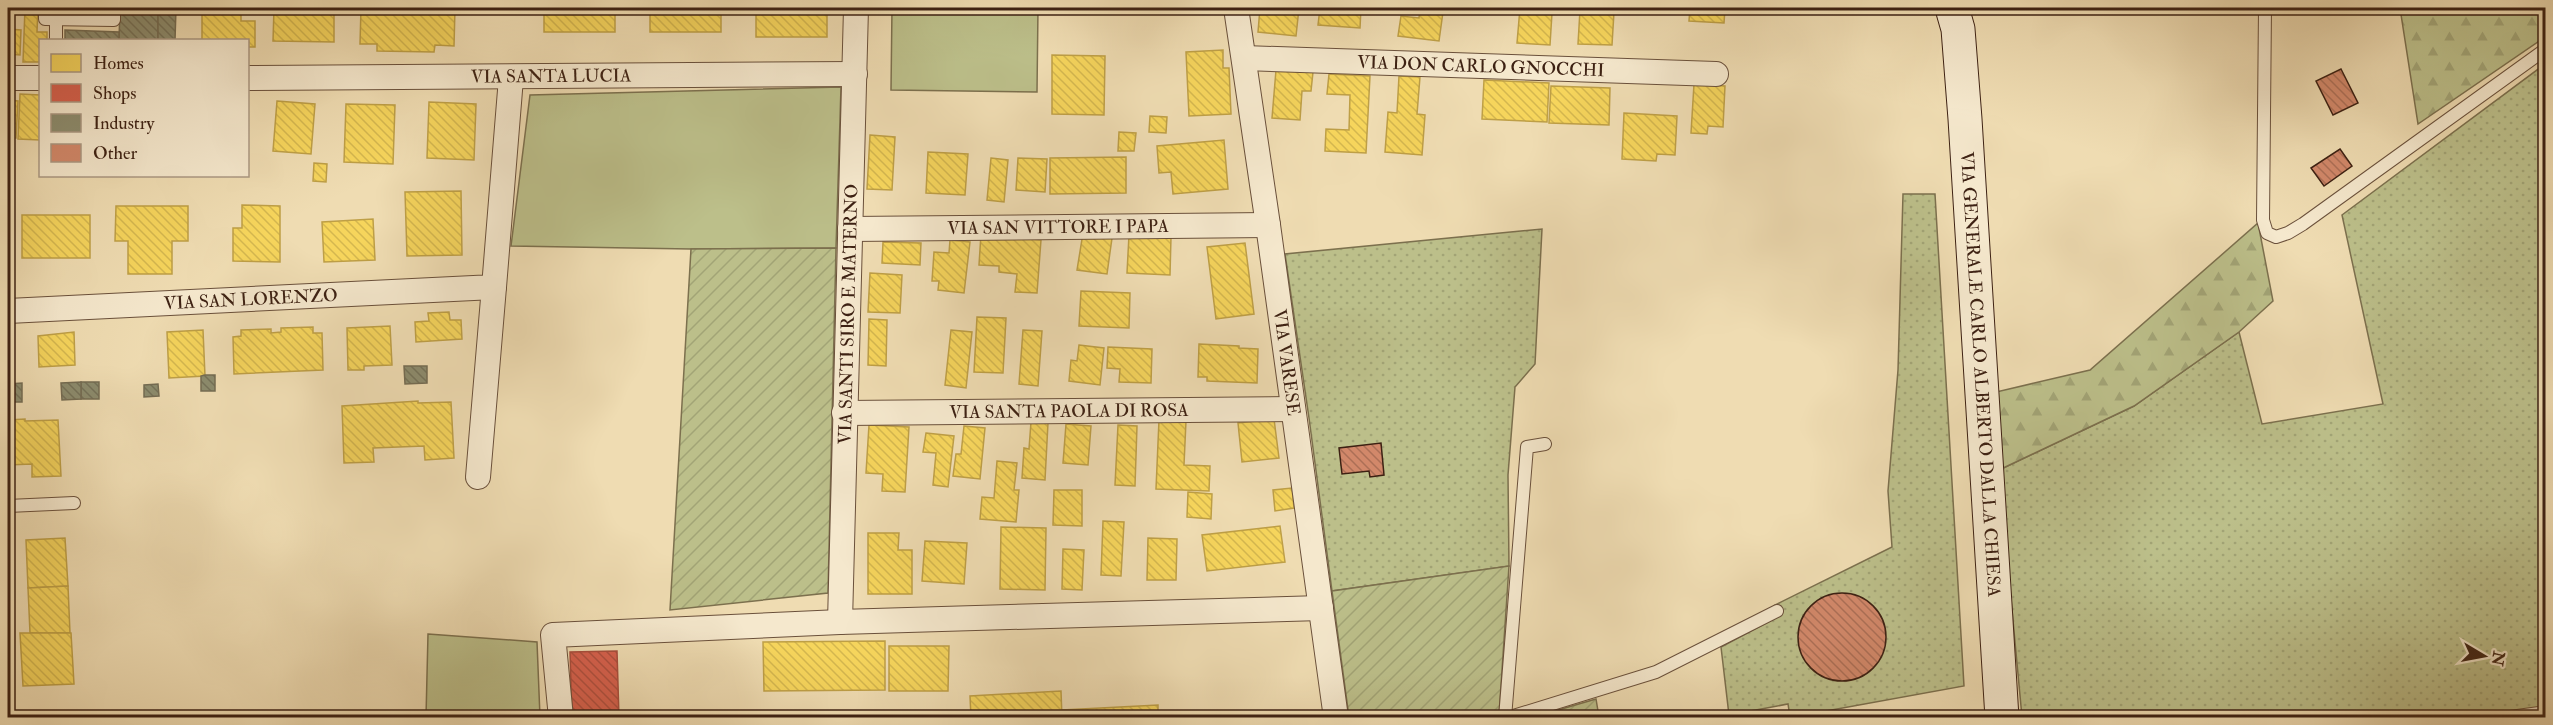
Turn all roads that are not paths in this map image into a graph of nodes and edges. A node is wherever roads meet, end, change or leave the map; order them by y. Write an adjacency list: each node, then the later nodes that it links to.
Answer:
1 (45, 8): 7 (lane)
2 (114, 8): 7 (lane)
3 (856, 8): 11 (street, VIA SANTI SIRO E MATERNO)
4 (1236, 8): 10 (street, VIA VARESE)
5 (2265, 8): 9 (lane)
6 (1958, 15): 34 (street, VIA GENERALE CARLO ALBERTO DALLA CHIESA)
7 (56, 19): 8 (lane)
8 (56, 39)
9 (2545, 50)
10 (1244, 58): 12 (street, VIA DON CARLO GNOCCHI); 17 (street, VIA VARESE)
11 (855, 74): 16 (street, VIA SANTA LUCIA); 18 (street, VIA SANTI SIRO E MATERNO)
12 (1716, 74)
13 (8, 78): 14 (street)
14 (39, 78)
15 (249, 78): 16 (street, VIA SANTA LUCIA)
16 (511, 78): 19 (street)
17 (1268, 225): 18 (street, VIA SAN VITTORE I PAPA); 21 (street, VIA VARESE)
18 (850, 229): 22 (street, VIA SANTI SIRO E MATERNO)
19 (494, 287): 20 (street, VIA SAN LORENZO); 24 (street)
20 (8, 311)
21 (1293, 409): 22 (street, VIA SANTA PAOLA DI ROSA); 27 (street, VIA VARESE)
22 (844, 413): 29 (street, VIA SANTI SIRO E MATERNO)
23 (1545, 444): 33 (lane)
24 (478, 477)
25 (74, 503): 26 (lane)
26 (8, 506)
27 (1321, 608): 29 (street); 32 (street, VIA VARESE)
28 (1777, 611): 33 (lane)
29 (840, 622): 31 (street)
30 (2546, 712): 35 (lane)
31 (561, 717)
32 (1336, 717)
33 (1506, 717)
34 (2002, 717)
35 (2503, 717)

